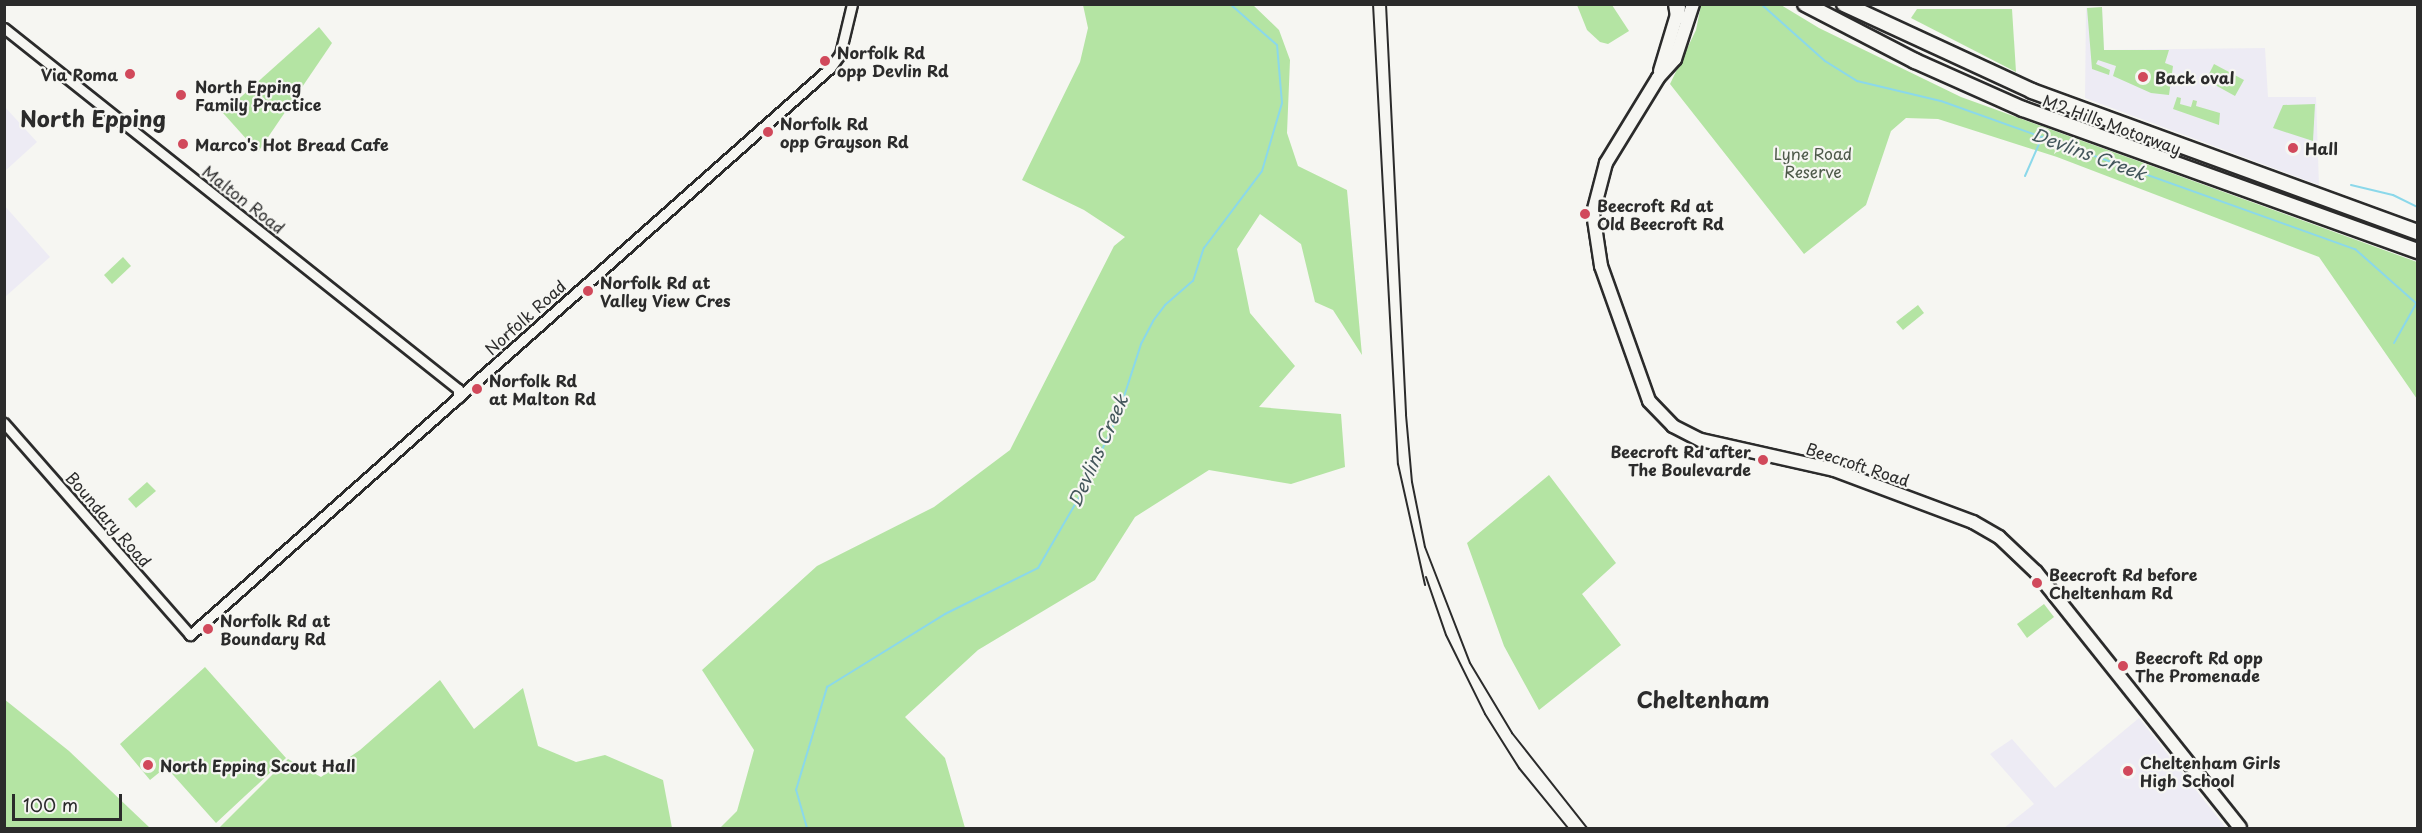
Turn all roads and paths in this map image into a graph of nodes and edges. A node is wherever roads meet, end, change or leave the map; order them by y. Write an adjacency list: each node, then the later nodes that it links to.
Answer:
1 (852, 4): 10 (street, Norfolk Road)
2 (1693, 4): 7 (main road, Beecroft Road)
3 (1805, 4): 9 (highway, M2 Hills Motorway)
4 (1844, 4): 8 (highway, M2 Hills Motorway)
5 (1678, 8): 7 (main road, Beecroft Road)
6 (4, 28): 10 (street, Malton Road)
7 (1658, 78): 13 (main road, Beecroft Road)
8 (2418, 232)
9 (2418, 251)
10 (458, 398): 12 (street, Norfolk Road)
11 (4, 423): 12 (street, Boundary Road)
12 (190, 635)
13 (2240, 828)

